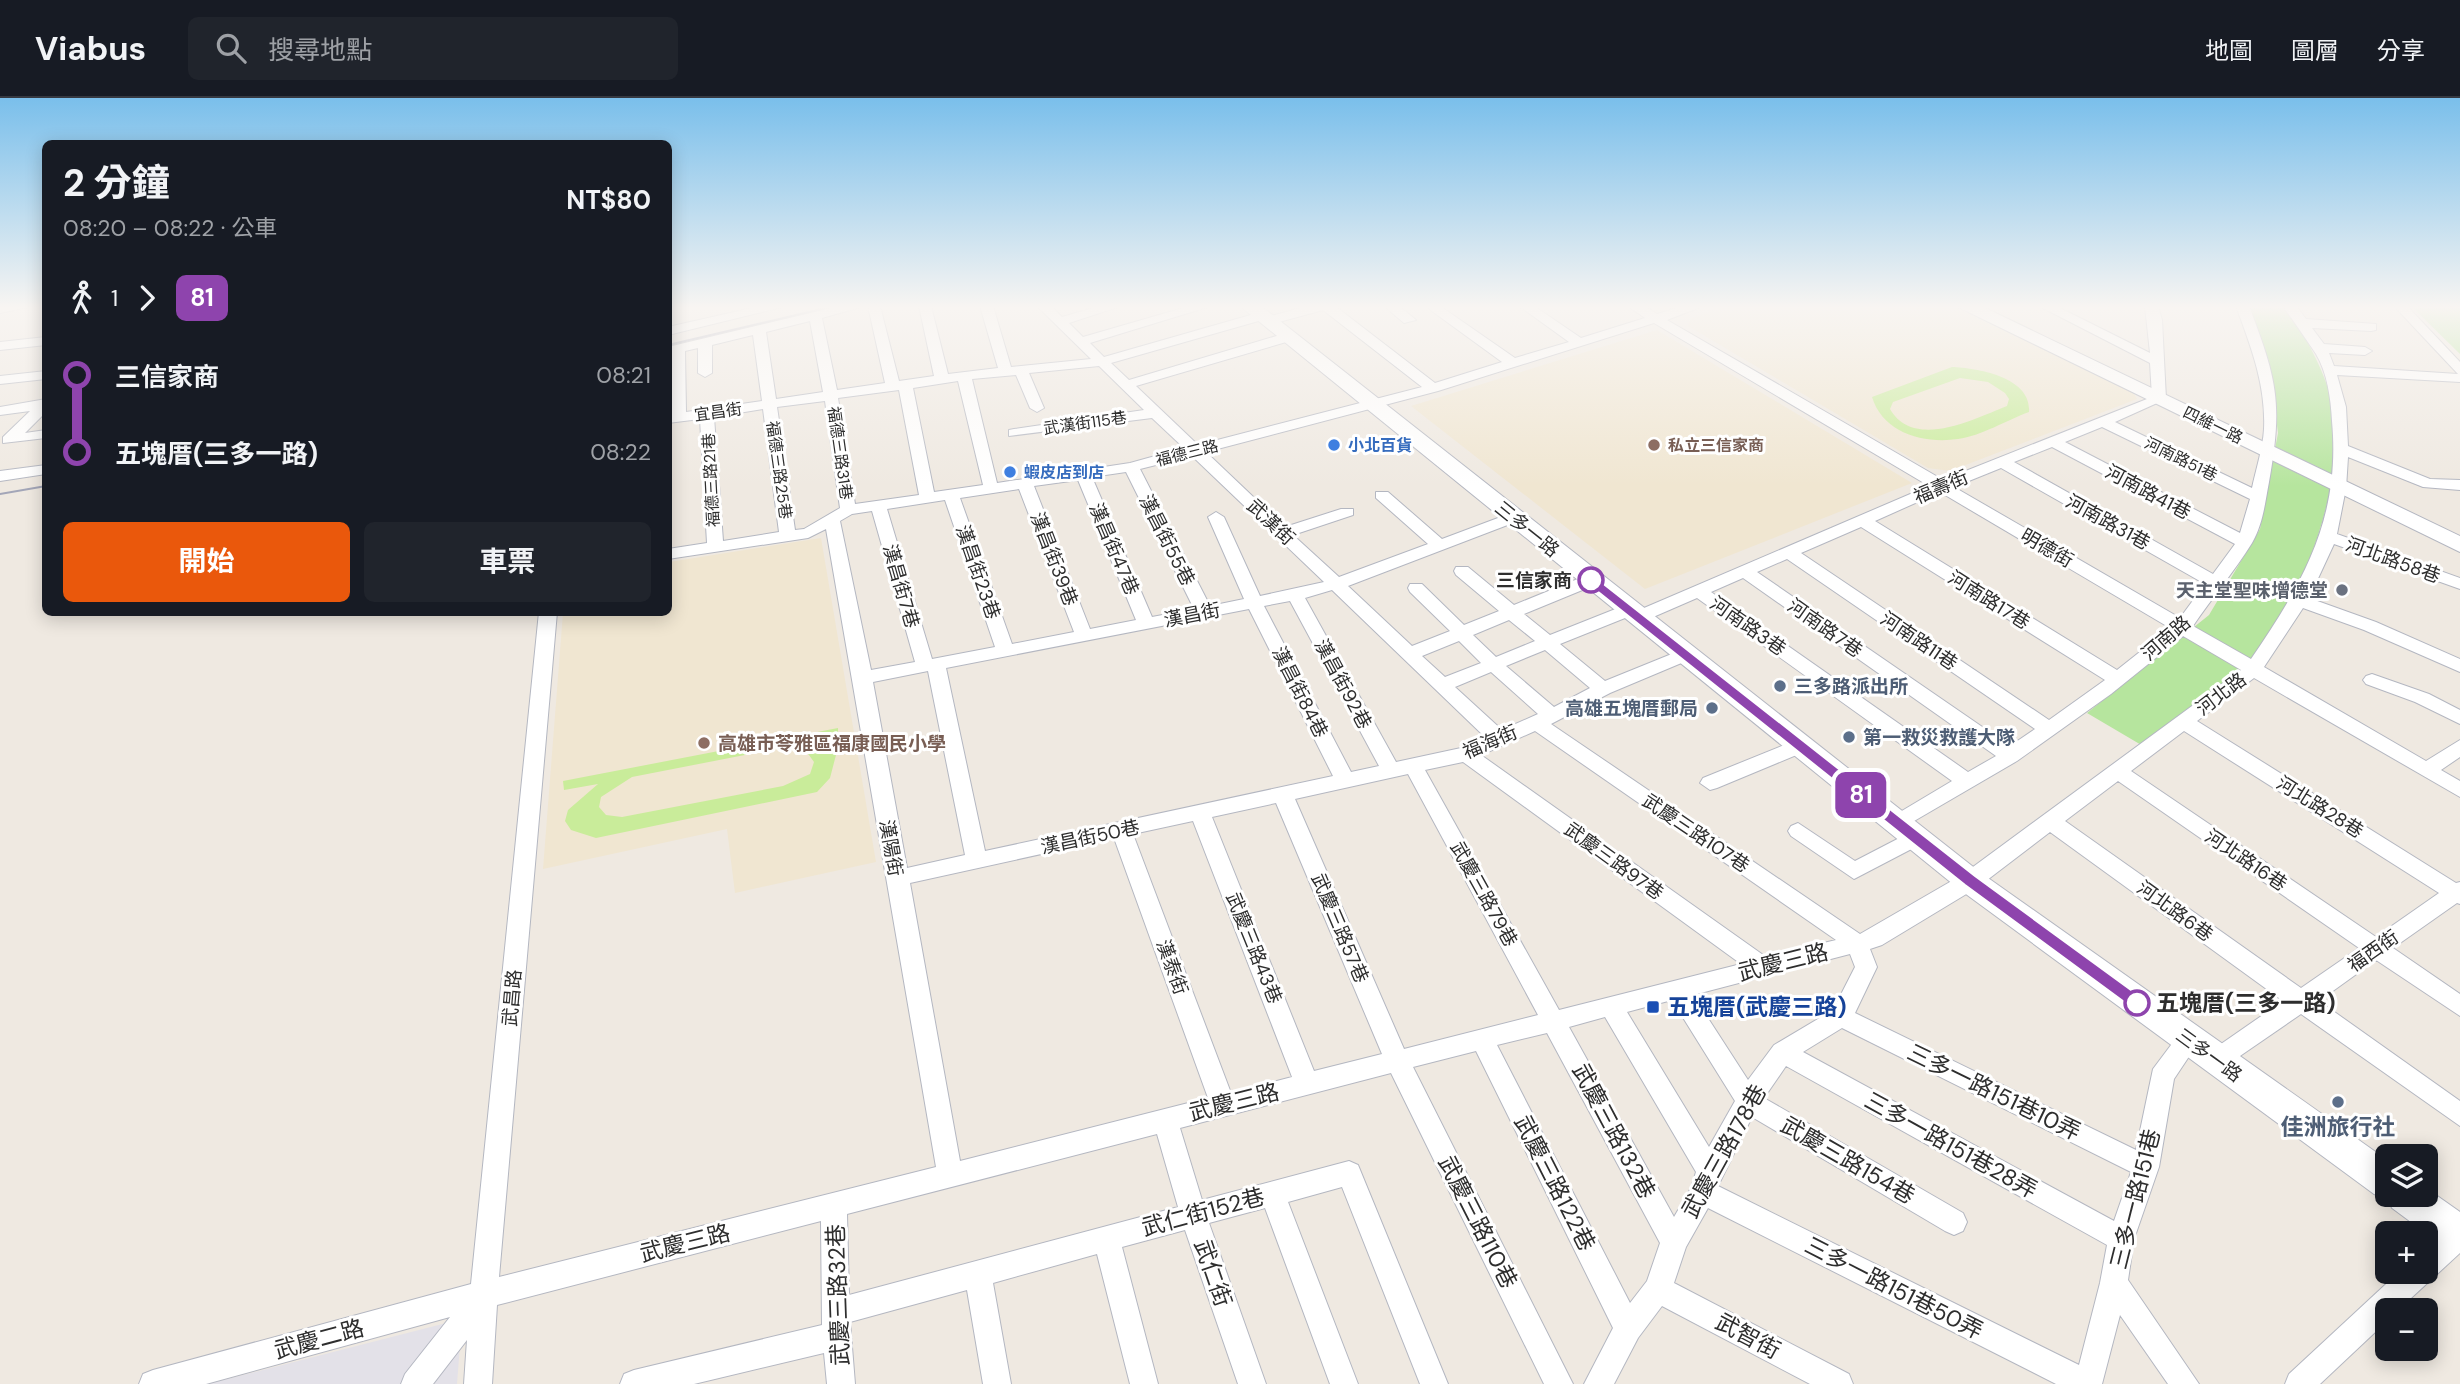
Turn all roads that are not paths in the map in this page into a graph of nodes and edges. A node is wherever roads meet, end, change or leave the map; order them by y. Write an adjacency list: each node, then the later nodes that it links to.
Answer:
1 (673, 366): 40 (street)
2 (705, 366): 21 (street)
3 (764, 366): 34 (street, 福德三路25巷)
4 (825, 366): 30 (street, 福德三路31巷)
5 (893, 366): 28 (street)
6 (939, 366): 25 (street)
7 (1011, 366): 20 (street)
8 (1062, 366): 20 (street, 宜昌街)
9 (1105, 366): 27 (street, 武漢街)
10 (1190, 366): 27 (street)
11 (1326, 366): 32 (street, 三多一路)
12 (1404, 366): 29 (street)
13 (1504, 366): 29 (street, 福德三路)
14 (1737, 366): 56 (street, 明德街)
15 (2090, 366): 31 (street, 四維一路)
16 (2158, 366): 31 (street)
17 (2264, 366): 48 (street, 河南路)
18 (2327, 366): 19 (street, 河北路)
19 (2329, 370): 24 (street); 46 (street, 河北路)
20 (1013, 371): 23 (street, 宜昌街); 36 (street)
21 (705, 373)
22 (42, 375): 26 (street)
23 (964, 376): 25 (street, 宜昌街); 58 (street)
24 (2460, 378)
25 (942, 379): 28 (street, 宜昌街)
26 (0, 380)
27 (1126, 385): 39 (street, 武漢街)
28 (899, 386): 30 (street, 宜昌街); 61 (street)
29 (1433, 388): 32 (street, 福德三路)
30 (831, 396): 34 (street, 宜昌街); 65 (street, 福德三路31巷)
31 (2159, 399): 41 (street, 福壽街); 48 (street, 四維一路)
32 (1374, 403): 47 (street, 福德三路); 67 (street, 三多一路)
33 (42, 404): 37 (street)
34 (769, 405): 38 (street, 宜昌街); 70 (street, 福德三路25巷)
35 (42, 407): 44 (street)
36 (1037, 408)
37 (0, 411)
38 (707, 413): 40 (street, 宜昌街); 75 (street, 福德三路21巷)
39 (1156, 413): 42 (street, 武漢街115巷); 47 (street, 武漢街)
40 (674, 418)
41 (2104, 422): 45 (street, 福壽街); 62 (street, 河南路51巷)
42 (1014, 433)
43 (42, 435): 44 (street)
44 (5, 441)
45 (2052, 441): 49 (street, 福壽街); 72 (street, 河南路41巷)
46 (2340, 448): 55 (street); 57 (street, 河北路)
47 (1196, 451): 50 (street, 福德三路); 69 (street, 武漢街)
48 (2268, 452): 57 (street, 四維一路); 62 (street, 河南路)
49 (2001, 461): 56 (street, 福壽街); 81 (street, 河南路31巷)
50 (1130, 467): 52 (street, 福德三路); 89 (street, 漢昌街55巷)
51 (42, 470): 53 (street)
52 (1083, 474): 54 (street, 福德三路); 93 (street, 漢昌街47巷)
53 (0, 476)
54 (1025, 483): 58 (street, 福德三路); 96 (street, 漢昌街39巷)
55 (2460, 485)
56 (1942, 486): 68 (street, 福壽街); 94 (street, 明德街)
57 (2339, 486): 71 (street, 河北路); 74 (street, 四維一路)
58 (991, 488): 59 (street, 福德三路)
59 (951, 494): 61 (street, 福德三路); 98 (street, 漢昌街23巷)
60 (1382, 495): 73 (street)
61 (927, 497): 63 (street, 福德三路)
62 (2258, 497): 72 (street, 河南路)
63 (878, 505): 65 (street, 福德三路); 101 (street, 漢昌街7巷)
64 (1347, 512): 69 (street)
65 (840, 515): 70 (street, 福德三路); 105 (street, 漢陽街)
66 (1216, 517): 88 (street, 漢昌街84巷)
67 (1512, 518): 73 (street, 漢昌街); 80 (street, 三多一路)
68 (1862, 520): 76 (street, 福壽街); 106 (street, 河南路17巷)
69 (1282, 533): 82 (street, 武漢街)
70 (788, 536): 75 (street, 福德三路)
71 (2326, 536): 83 (street, 河北路58巷); 87 (street, 河北路)
72 (2244, 542): 81 (street, 河南路)
73 (1439, 545): 82 (street, 漢昌街)
74 (2460, 545)
75 (715, 547): 77 (street, 福德三路)
76 (1788, 552): 78 (street, 福壽街); 113 (street, 河南路11巷)
77 (672, 553)
78 (1744, 571): 85 (street, 福壽街); 118 (street, 河南路7巷)
79 (1462, 572): 91 (street)
80 (1591, 580): 90 (street, 三多一路); 91 (street)
81 (2215, 582): 94 (street, 河南路)
82 (1336, 584): 86 (street, 漢昌街); 99 (street, 武漢街)
83 (2460, 584)
84 (1416, 588): 95 (street, 武慶三路107巷)
85 (1698, 591): 90 (street, 福壽街); 124 (street, 河南路3巷)
86 (1295, 595): 88 (street, 漢昌街); 122 (street, 漢昌街92巷)
87 (2297, 600): 103 (street); 104 (street, 河北路)
88 (1254, 603): 89 (street, 漢昌街); 123 (street, 漢昌街84巷)
89 (1204, 612): 93 (street, 漢昌街)
90 (1634, 613): 97 (street, 福壽街); 100 (street, 三多一路)
91 (1510, 614): 95 (street); 97 (street)
92 (548, 616): 174 (street, 武昌路)
93 (1146, 624): 96 (street, 漢昌街)
94 (2183, 628): 104 (street, 明德街); 106 (street, 河南路)
95 (1464, 634): 99 (street); 102 (street, 武慶三路107巷)
96 (1084, 635): 98 (street, 漢昌街)
97 (1547, 643): 102 (street, 福壽街); 109 (street)
98 (1005, 650): 101 (street, 漢昌街)
99 (1410, 654): 108 (street, 武漢街)
100 (1685, 655): 109 (street, 福海街); 115 (street, 三多一路)
101 (930, 665): 105 (street, 漢昌街); 133 (street, 漢昌街7巷)
102 (1494, 665): 108 (street, 福壽街); 111 (street, 武慶三路107巷)
103 (2460, 666)
104 (2254, 669): 112 (street, 河北路); 120 (street, 明德街)
105 (863, 678): 134 (street, 漢陽街)
106 (2117, 679): 113 (street, 河南路)
107 (2372, 680): 110 (street)
108 (1443, 685): 114 (street, 武漢街)
109 (1603, 689): 111 (street, 福海街)
110 (2460, 718)
111 (1544, 719): 114 (street, 福海街); 137 (street, 武慶三路107巷)
112 (2183, 722): 121 (street, 河北路); 136 (street, 河北路28巷)
113 (2049, 729): 118 (street, 河南路)
114 (1498, 738): 117 (street, 福海街)
115 (1799, 746): 125 (street); 132 (street, 三多一路)
116 (2460, 747): 120 (street)
117 (1466, 754): 119 (street, 福海街); 139 (street, 武慶三路97巷)
118 (2010, 756): 124 (street, 河南路)
119 (1414, 767): 122 (street, 福海街); 145 (street, 武慶三路79巷)
120 (2427, 770): 126 (street, 明德街)
121 (2117, 771): 129 (street, 河北路); 138 (street, 河北路16巷)
122 (1392, 772): 123 (street, 福海街)
123 (1346, 782): 127 (street, 福海街)
124 (1968, 782): 132 (street, 河南路)
125 (1710, 783)
126 (2460, 790)
127 (1283, 795): 128 (street, 漢昌街50巷); 150 (street, 武慶三路57巷)
128 (1200, 813): 130 (street, 漢昌街50巷); 151 (street, 武慶三路43巷)
129 (2050, 821): 135 (street, 河北路); 141 (street, 河北路6巷)
130 (1121, 830): 133 (street, 漢昌街50巷); 153 (street, 漢泰街)
131 (1798, 831): 132 (street, 河南路)
132 (1907, 831): 135 (street, 三多一路)
133 (977, 861): 134 (street, 漢昌街50巷)
134 (896, 878): 158 (street, 漢陽街)
135 (1970, 881): 137 (street, 武慶三路); 147 (street, 三多一路)
136 (2459, 893): 138 (street, 福西街)
137 (1857, 943): 139 (street, 武慶三路); 144 (street)
138 (2376, 948): 141 (street, 福西街); 143 (street, 河北路16巷)
139 (1762, 967): 140 (street, 武慶三路)
140 (1677, 989): 142 (street, 武慶三路); 152 (street, 武慶三路154巷)
141 (2300, 1001): 149 (street, 福西街); 154 (street, 河北路6巷)
142 (1611, 1006): 145 (street, 武慶三路); 159 (street)
143 (2460, 1006)
144 (1841, 1017): 148 (street, 武慶三路178巷); 156 (street, 三多一路151巷10弄)
145 (1555, 1020): 146 (street, 武慶三路); 168 (street, 武慶三路132巷)
146 (1482, 1039): 150 (street, 武慶三路); 176 (street, 武慶三路122巷)
147 (2188, 1040): 149 (street, 三多一路); 156 (street, 三多一路151巷)
148 (1782, 1052): 152 (street, 武慶三路178巷); 167 (street, 三多一路151巷28弄)
149 (2216, 1060): 157 (street, 三多一路)
150 (1397, 1061): 151 (street, 武慶三路); 188 (street, 武慶三路110巷)
151 (1307, 1084): 153 (street, 武慶三路)
152 (1748, 1101): 159 (street, 武慶三路178巷); 164 (street, 武慶三路154巷)
153 (1223, 1105): 155 (street, 武慶三路)
154 (2460, 1115)
155 (1165, 1120): 158 (street, 武慶三路); 163 (street, 武仁街)
156 (2146, 1167): 167 (street, 三多一路151巷)
157 (2375, 1173)
158 (950, 1175): 161 (street, 武慶三路)
159 (1706, 1182): 168 (street, 武慶三路178巷); 191 (street, 三多一路151巷50弄)
160 (1272, 1193): 163 (street, 武仁街152巷); 186 (street); 187 (street, 武仁街152巷)
161 (834, 1205): 174 (street, 武慶三路); 175 (street, 武慶三路32巷)
162 (2422, 1207): 165 (street)
163 (1193, 1214): 166 (street, 武仁街152巷); 185 (street, 武仁街)
164 (1954, 1222)
165 (2460, 1235): 169 (street)
166 (1106, 1238): 170 (street, 武仁街152巷); 184 (street)
167 (2121, 1239): 171 (street, 三多一路151巷)
168 (1674, 1242): 173 (street, 武慶三路178巷)
169 (2438, 1255)
170 (977, 1272): 175 (street, 武仁街152巷); 183 (street)
171 (2114, 1283): 191 (street, 三多一路151巷); 192 (street, 三多一路151巷)
172 (2405, 1284): 193 (street)
173 (1658, 1289): 176 (street, 武慶三路178巷); 190 (street, 武智街)
174 (486, 1294): 178 (street, 武慶二路); 179 (street); 180 (street, 武昌路)
175 (836, 1324): 177 (street, 武仁街152巷); 182 (street, 武慶三路32巷)
176 (1628, 1328): 189 (street, 武慶三路178巷)
177 (671, 1380): 181 (street, 武仁街152巷)
178 (153, 1384)
179 (415, 1384)
180 (478, 1384)
181 (634, 1384)
182 (841, 1384)
183 (997, 1384)
184 (1144, 1384)
185 (1252, 1384)
186 (1344, 1384)
187 (1434, 1384)
188 (1559, 1384)
189 (1598, 1384)
190 (1839, 1384)
191 (2087, 1384)
192 (2185, 1384)
193 (2299, 1384)

